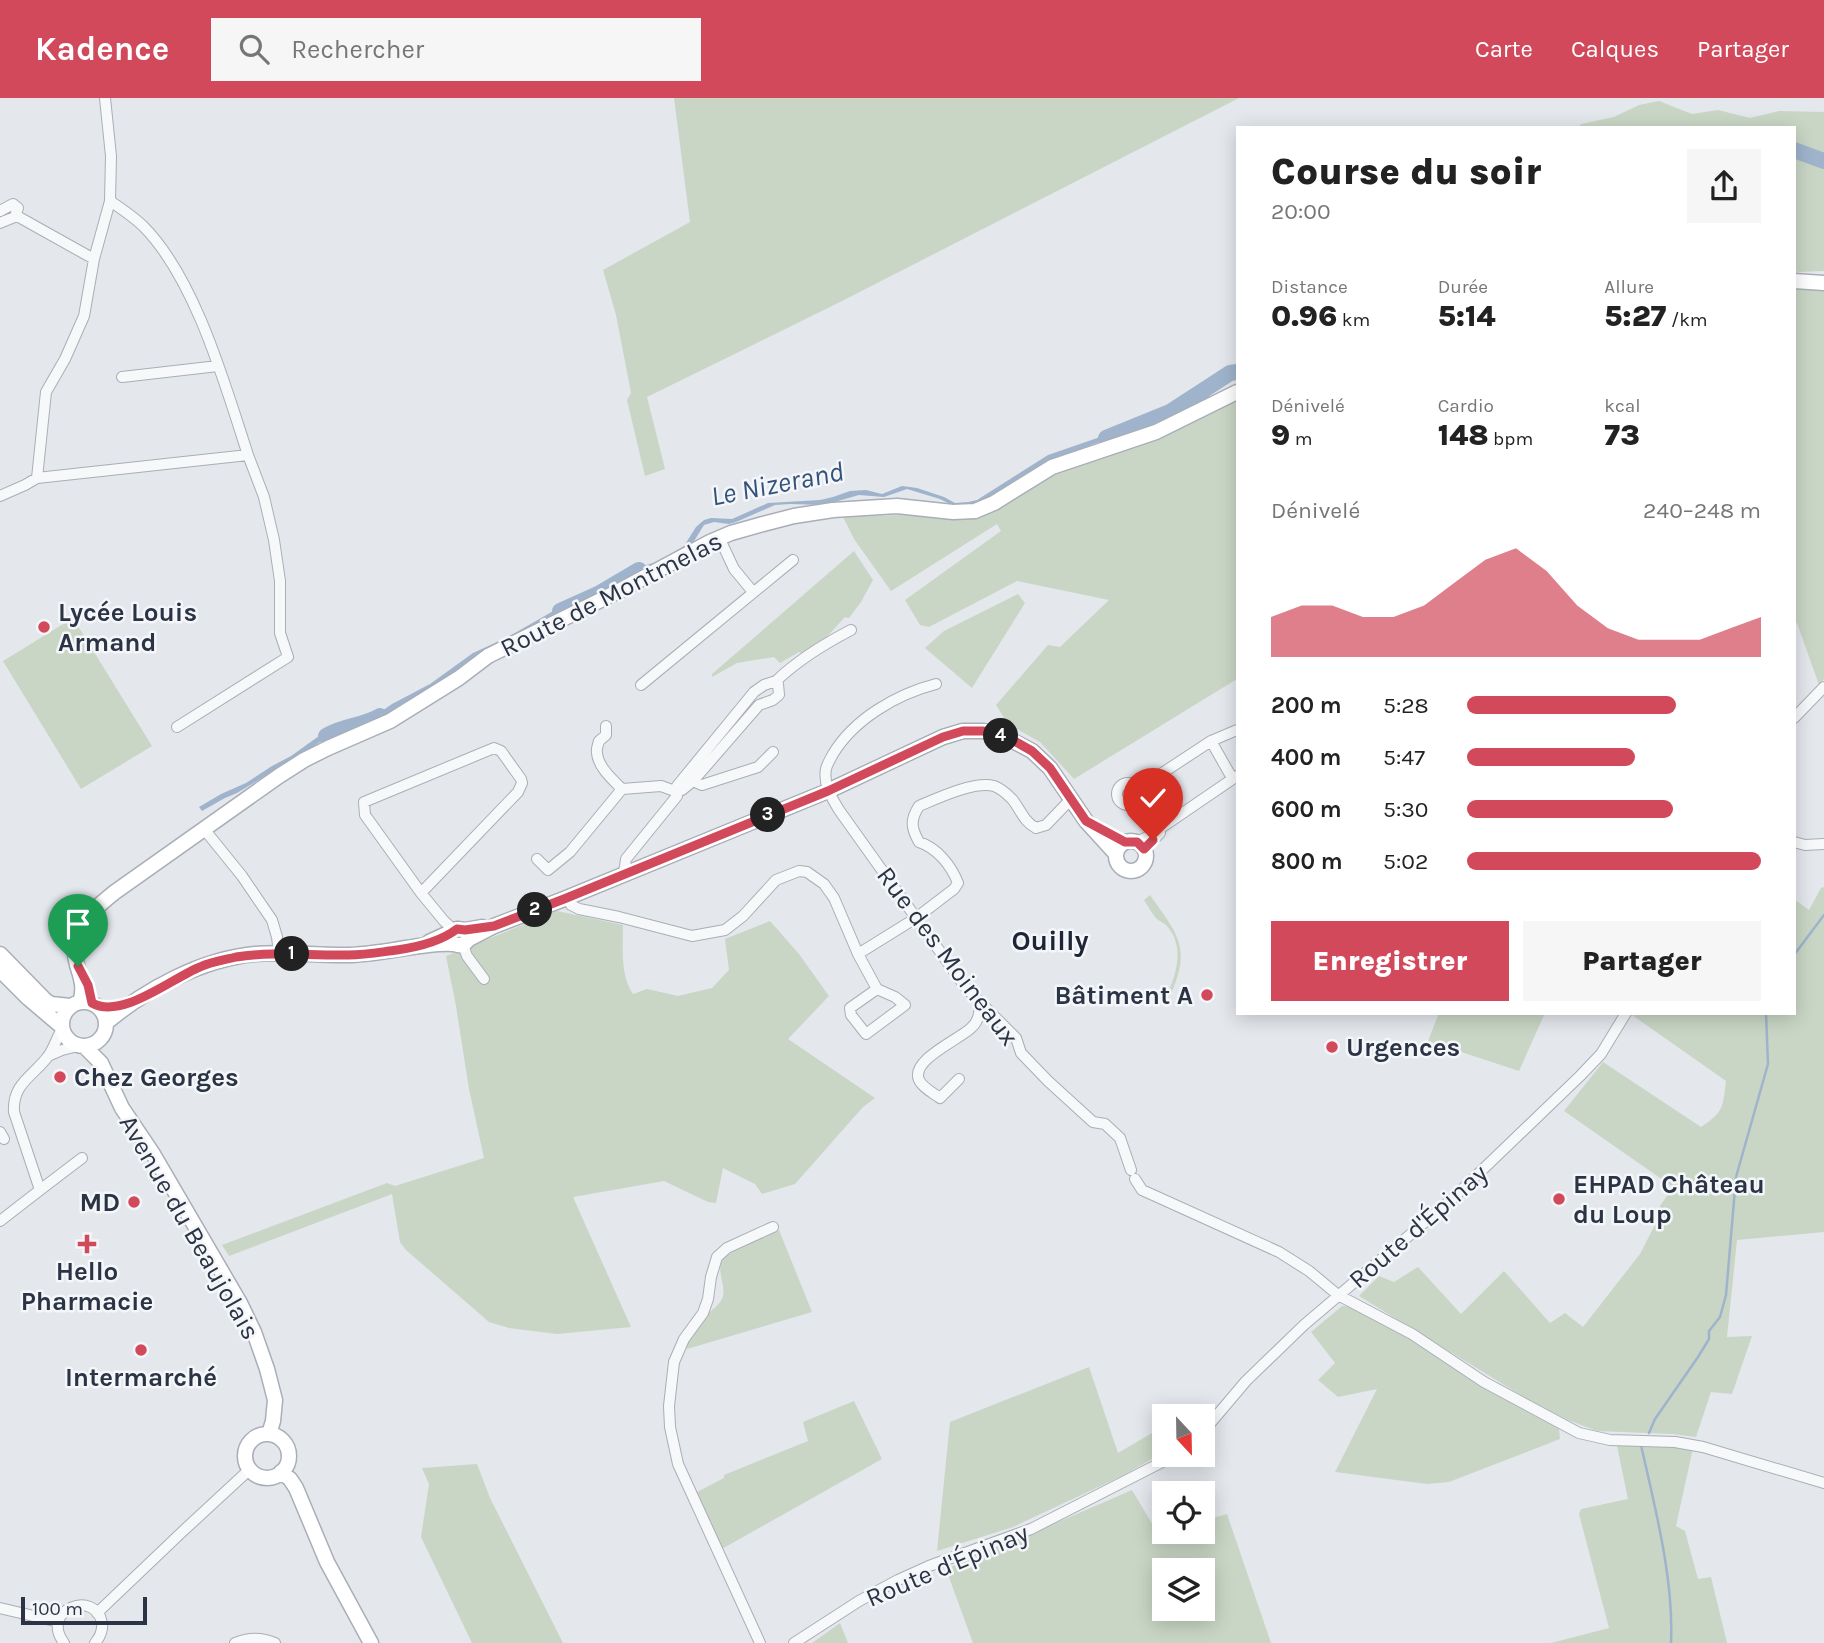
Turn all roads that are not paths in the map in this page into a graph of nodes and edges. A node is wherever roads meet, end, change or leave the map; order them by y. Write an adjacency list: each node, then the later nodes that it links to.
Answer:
1 (105, 98): 2 (street)
2 (110, 201): 6 (street); 9 (street)
3 (0, 211): 4 (street)
4 (15, 216): 5 (street); 6 (street)
5 (0, 223)
6 (94, 259): 13 (street)
7 (1796, 281): 8 (street)
8 (1824, 283)
9 (218, 366): 10 (street); 12 (street)
10 (122, 377)
11 (1236, 392): 15 (street, Route de Montmelas)
12 (248, 455): 13 (street); 25 (street)
13 (37, 478): 14 (street)
14 (0, 496)
15 (719, 537): 17 (street); 36 (street, Route de Montmelas)
16 (793, 560): 17 (street)
17 (754, 592): 21 (street)
18 (851, 630): 19 (street)
19 (776, 681): 30 (street); 33 (street)
20 (936, 684): 34 (street)
21 (641, 685)
22 (1824, 687): 23 (street)
23 (1796, 716)
24 (606, 726): 31 (street)
25 (177, 727)
26 (1236, 730): 27 (street)
27 (1211, 741): 29 (street); 32 (street)
28 (773, 752): 30 (street)
29 (1235, 777): 39 (street)
30 (693, 781): 33 (street)
31 (622, 789): 33 (street); 40 (street)
32 (1138, 789)
33 (677, 790): 41 (street)
34 (828, 791): 35 (street); 41 (street); 44 (street, Rue des Moineaux)
35 (1071, 799): 39 (street); 44 (street)
36 (204, 829): 46 (street); 53 (street, Route de Montmelas)
37 (1796, 843): 38 (street)
38 (1824, 844)
39 (1130, 847)
40 (537, 859)
41 (624, 873): 43 (street)
42 (422, 893): 42 (street); 45 (street)
43 (567, 898): 45 (street); 47 (street)
44 (916, 918): 47 (street); 52 (street, Rue des Moineaux)
45 (459, 937): 46 (street); 49 (street)
46 (279, 953): 51 (street)
47 (858, 954): 50 (street)
48 (3, 967): 53 (street); 55 (street)
49 (485, 979)
50 (877, 989): 50 (street)
51 (137, 1001): 53 (street); 56 (street)
52 (981, 1003): 60 (street); 65 (street, Rue des Moineaux)
53 (85, 1004): 55 (street); 56 (street)
54 (1625, 1015): 65 (street, Route d'Épinay)
55 (62, 1028): 57 (street); 58 (street)
56 (105, 1030): 57 (street); 59 (street, Avenue du Beaujolais)
57 (81, 1046): 58 (street); 59 (street, Avenue du Beaujolais)
58 (48, 1056): 62 (street)
59 (101, 1063): 67 (street, Avenue du Beaujolais)
60 (959, 1079)
61 (82, 1158): 62 (street)
62 (40, 1191): 63 (street)
63 (0, 1221)
64 (773, 1227): 80 (street)
65 (1338, 1295): 66 (street, Route d'Épinay); 71 (street, Rue des Moineaux)
66 (1215, 1418)
67 (269, 1434): 69 (street); 70 (street)
68 (1153, 1467): 81 (street, Route d'Épinay)
69 (249, 1470): 70 (street); 73 (street)
70 (281, 1472): 79 (street)
71 (1824, 1483)
72 (0, 1608): 74 (street)
73 (97, 1613): 74 (street); 75 (street)
74 (59, 1622): 76 (street)
75 (98, 1642)
76 (64, 1643)
77 (234, 1643): 78 (street)
78 (275, 1643)
79 (371, 1643)
80 (760, 1643)
81 (794, 1643)

